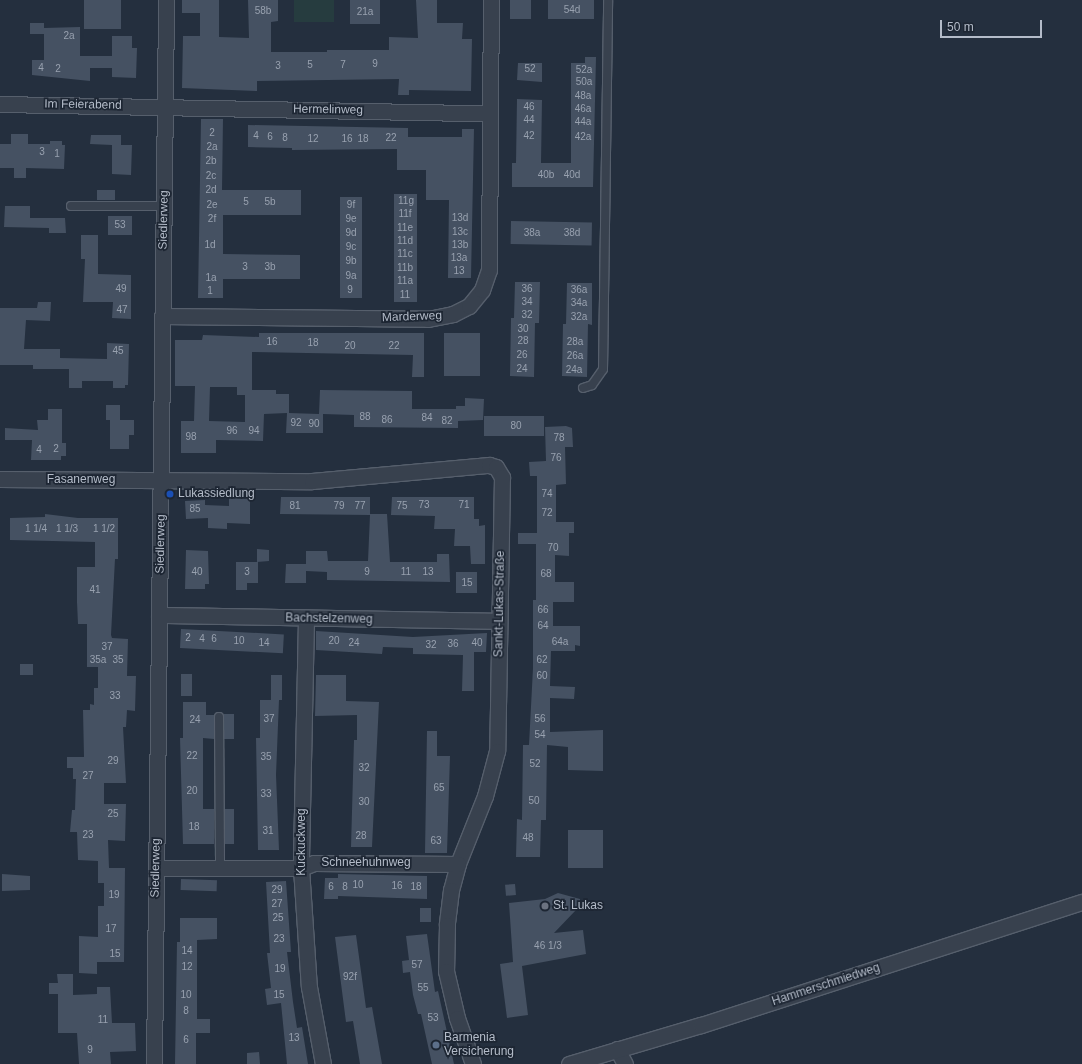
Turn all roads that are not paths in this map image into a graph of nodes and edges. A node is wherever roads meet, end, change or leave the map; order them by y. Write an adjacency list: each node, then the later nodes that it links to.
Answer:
1 (166, 0): 5 (street, Siedlerweg)
2 (491, 0): 6 (street, Marderweg)
3 (608, 0): 10 (lane)
4 (0, 104): 5 (street, Im Feierabend)
5 (166, 106): 6 (street, Hermelinweg); 8 (street, Siedlerweg)
6 (490, 113): 9 (street, Marderweg)
7 (71, 206): 8 (lane)
8 (164, 206): 9 (street, Siedlerweg)
9 (162, 316): 12 (street, Siedlerweg)
10 (583, 388)
11 (0, 479): 12 (street, Fasanenweg)
12 (163, 480): 13 (street, Siedlerweg); 15 (street, Sankt-Lukas-Straße)
13 (160, 615): 14 (street, Bachstelzenweg); 18 (street, Siedlerweg)
14 (306, 619): 15 (street, Bachstelzenweg); 20 (street, Kuckuckweg)
15 (499, 621): 17 (street, Sankt-Lukas-Straße)
16 (219, 717): 19 (lane)
17 (458, 864): 20 (street, Schneehuhnweg); 25 (street, Sankt-Lukas-Straße)
18 (156, 868): 19 (street, Schneehuhnweg); 23 (street, Siedlerweg)
19 (220, 868): 20 (street, Schneehuhnweg)
20 (302, 868): 24 (street, Kuckuckweg)
21 (1082, 902): 22 (street, Hammerschmiedweg)
22 (617, 1049): 26 (street, Hammerschmiedweg); 27 (street)
23 (154, 1064)
24 (323, 1064)
25 (473, 1064)
26 (569, 1064)
27 (625, 1064)

